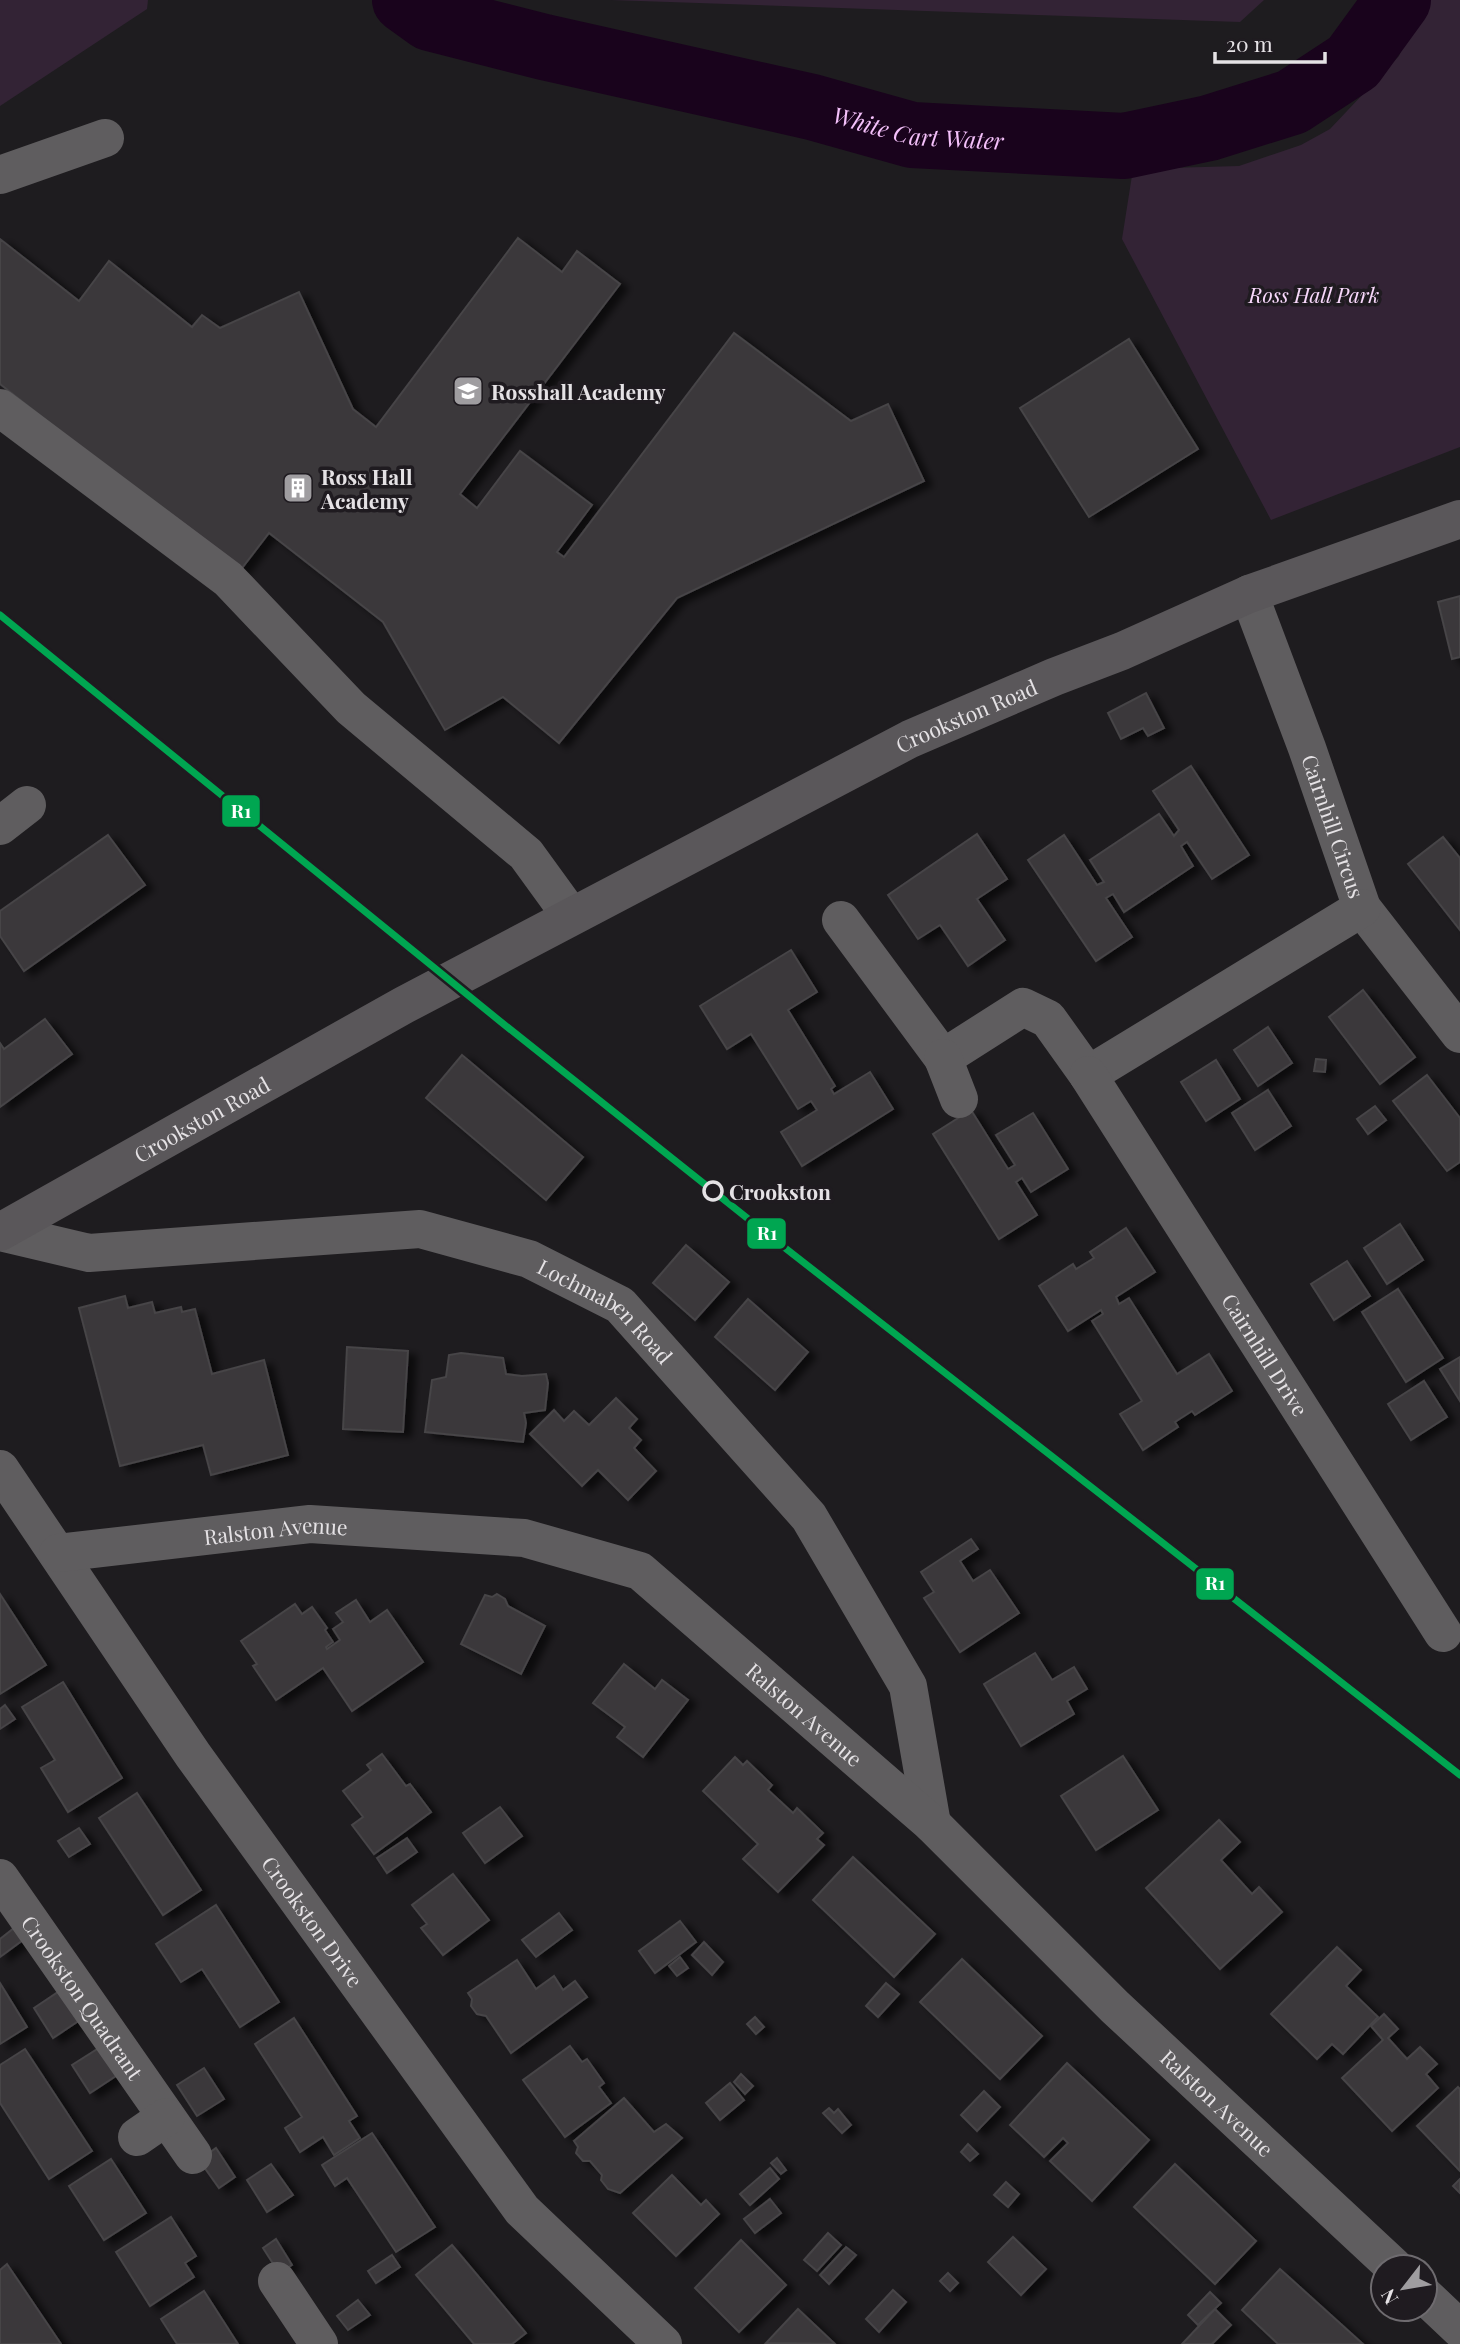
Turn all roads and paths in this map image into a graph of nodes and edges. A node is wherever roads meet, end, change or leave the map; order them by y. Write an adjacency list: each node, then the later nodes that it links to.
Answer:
1 (106, 138): 2 (street)
2 (0, 175)
3 (0, 408): 7 (street)
4 (1460, 519): 5 (main road, Crookston Road)
5 (1249, 594): 6 (street, Cairnhill Circus); 7 (main road, Crookston Road)
6 (1362, 908): 9 (street, Cairnhill Circus); 11 (street)
7 (571, 916): 13 (main road, Crookston Road)
8 (841, 920): 10 (street)
9 (1460, 1034)
10 (943, 1058): 11 (street, Cairnhill Drive); 12 (street)
11 (1088, 1075): 16 (street, Cairnhill Drive)
12 (959, 1098)
13 (0, 1232): 17 (street, Lochmaben Road)
14 (0, 1469): 15 (street, Crookston Drive)
15 (58, 1553): 17 (street, Ralston Avenue); 25 (street, Crookston Drive)
16 (1443, 1633)
17 (932, 1824): 20 (street, Ralston Avenue)
18 (0, 1878): 19 (street, Crookston Quadrant)
19 (193, 2155)
20 (1379, 2253)
21 (277, 2281): 24 (street)
22 (1439, 2309): 23 (street)
23 (1460, 2329)
24 (319, 2344)
25 (663, 2344)

